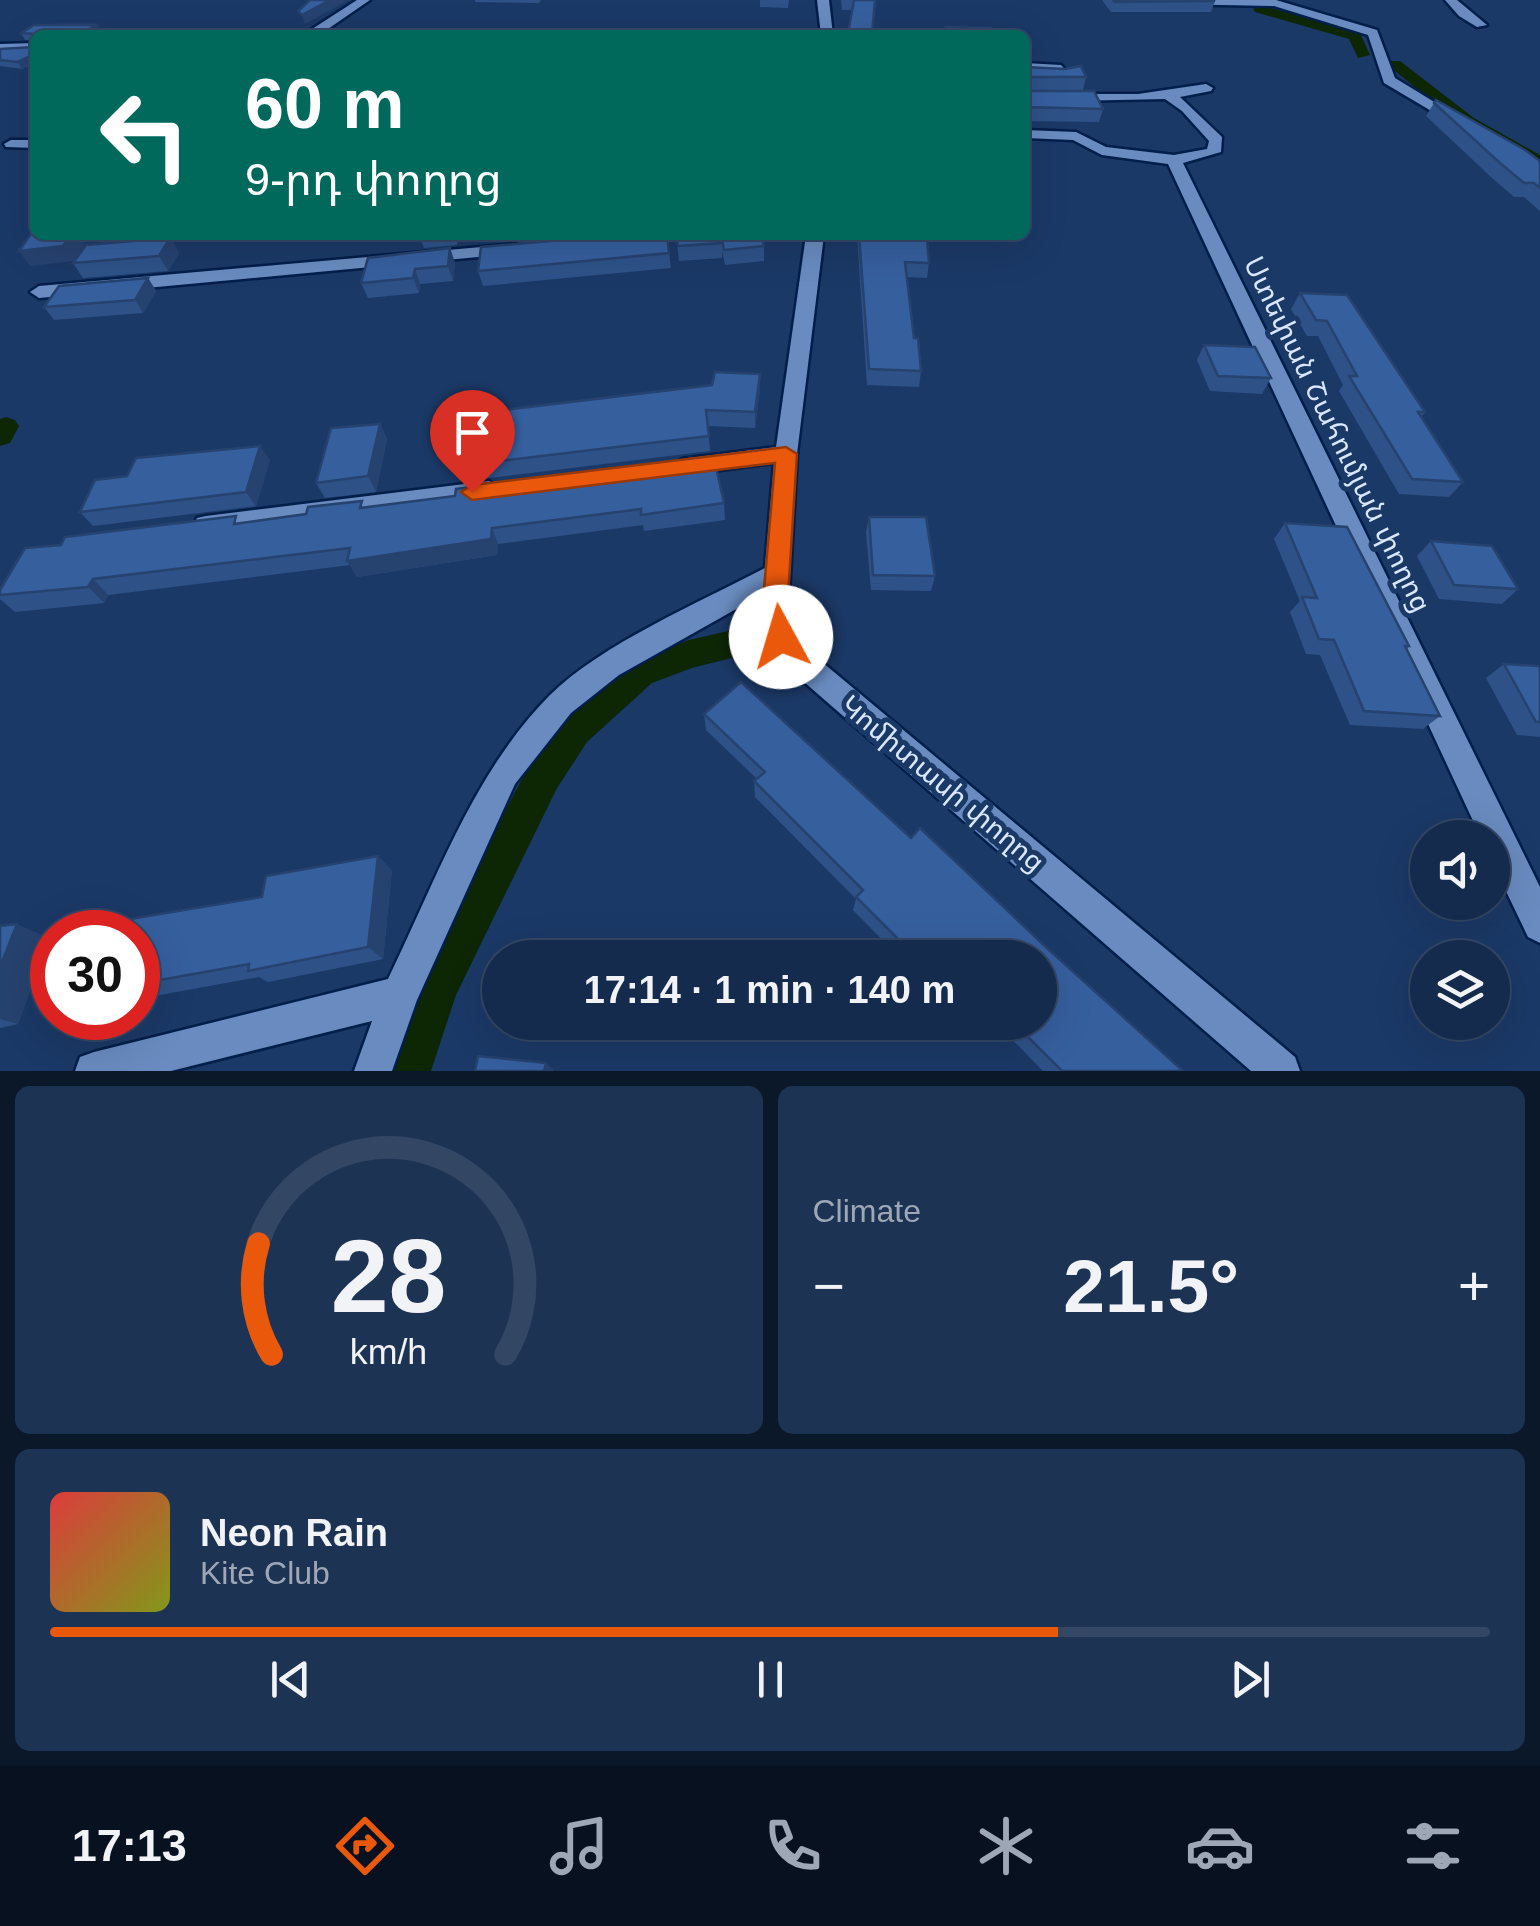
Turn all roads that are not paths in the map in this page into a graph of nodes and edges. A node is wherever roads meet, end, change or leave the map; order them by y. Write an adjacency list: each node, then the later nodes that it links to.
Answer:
1 (364, 0): 7 (street)
2 (823, 0): 8 (street)
3 (1120, 0): 5 (street)
4 (1452, 0): 6 (street)
5 (1274, 2): 16 (street)
6 (1481, 25)
7 (318, 30)
8 (826, 30)
9 (30, 47): 10 (street)
10 (0, 48)
11 (1030, 67): 12 (street)
12 (1064, 76)
13 (1206, 88): 14 (street)
14 (1169, 96): 15 (street); 20 (street)
15 (1030, 98)
16 (1473, 130)
17 (1030, 134): 20 (street)
18 (11, 144): 19 (street)
19 (30, 144)
20 (1174, 160): 29 (street, Ստեփան Շահումյան փողոց)
21 (814, 240): 24 (street, Կոմիտասի փողոց)
22 (532, 248): 23 (street)
23 (38, 292)
24 (786, 454): 25 (street); 28 (street, Կոմիտասի փողոց)
25 (649, 471)
26 (511, 488): 27 (street)
27 (176, 528)
28 (778, 573): 30 (street); 33 (street, Կոմիտասի փողոց)
29 (1540, 925)
30 (400, 996): 31 (street); 32 (street)
31 (94, 1071)
32 (373, 1071)
33 (1280, 1071)

